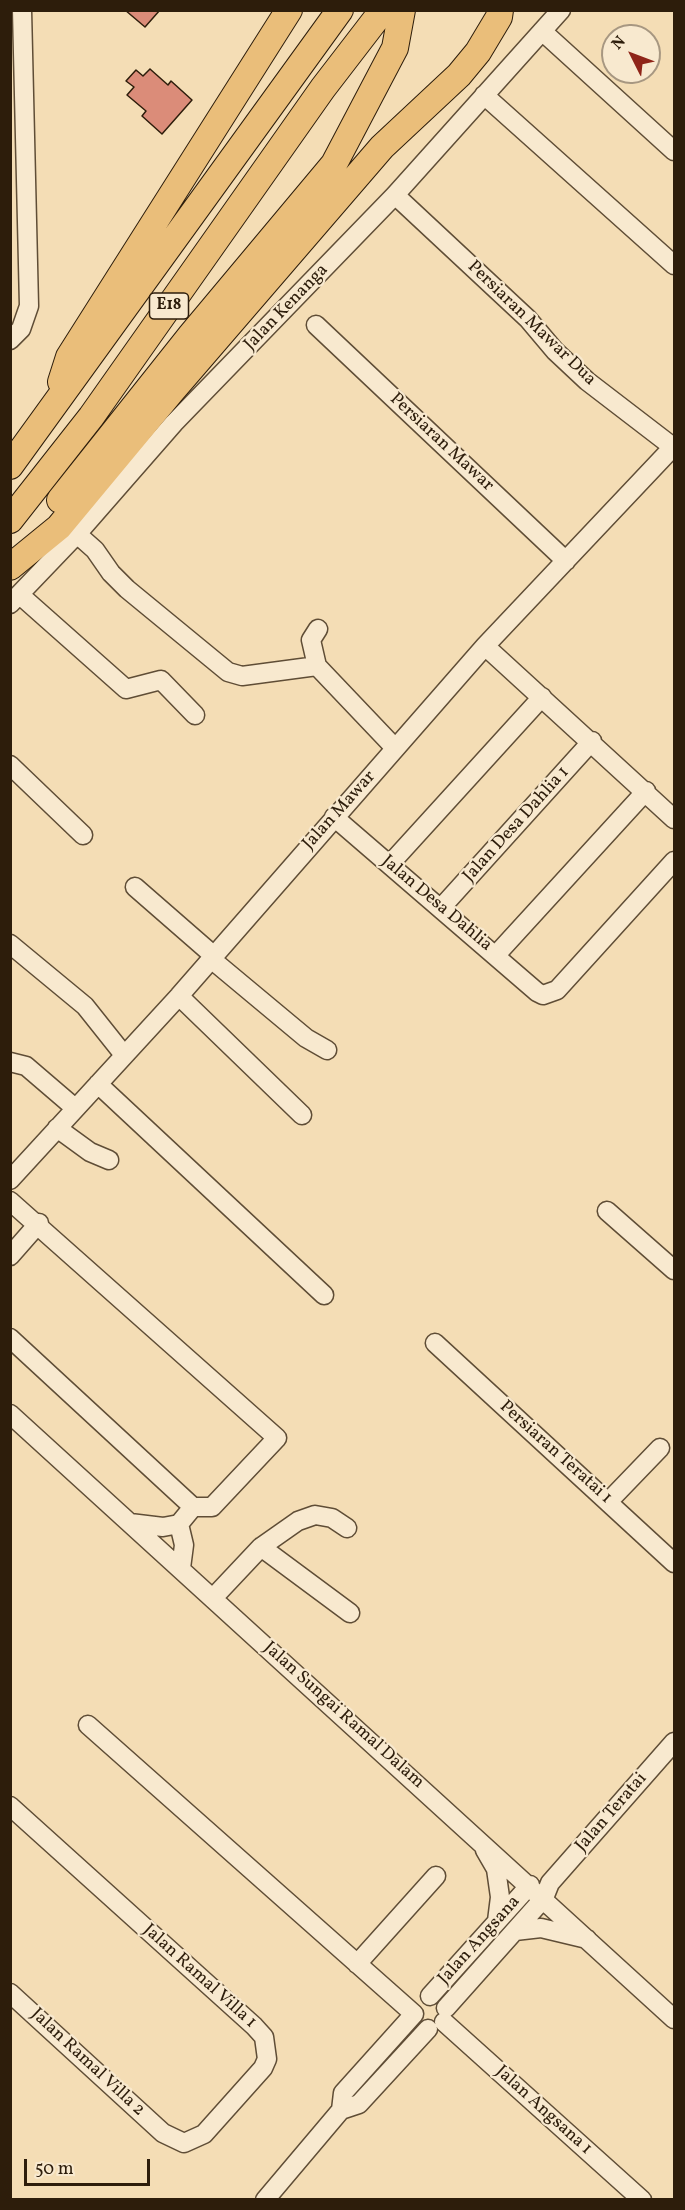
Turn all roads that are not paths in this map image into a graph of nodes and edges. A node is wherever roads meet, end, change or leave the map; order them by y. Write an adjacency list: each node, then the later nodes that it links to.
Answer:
1 (22, 10): 15 (street)
2 (270, 10): 12 (highway)
3 (289, 10): 12 (highway)
4 (340, 10): 21 (highway, E18)
5 (383, 10): 24 (highway, E18)
6 (402, 10): 27 (highway, E18)
7 (500, 10): 11 (highway)
8 (517, 10): 11 (highway)
9 (561, 10): 10 (street, Jalan Kenanga)
10 (542, 31): 13 (street, Jalan Kenanga); 14 (street)
11 (478, 52): 27 (highway)
12 (238, 88): 21 (highway)
13 (484, 95): 16 (street, Jalan Kenanga); 18 (street)
14 (675, 151)
15 (17, 185): 17 (street)
16 (395, 195): 22 (street, Persiaran Mawar Dua); 25 (street, Jalan Kenanga)
17 (19, 235): 20 (street)
18 (675, 265)
19 (316, 325): 26 (street, Persiaran Mawar)
20 (10, 340)
21 (53, 408): 23 (highway, E18)
22 (674, 447): 26 (street, Jalan Mawar)
23 (10, 466)
24 (10, 520)
25 (77, 534): 28 (street, Jalan Kenanga); 31 (street)
26 (566, 561): 30 (street, Jalan Mawar)
27 (10, 565)
28 (15, 599): 33 (street)
29 (318, 629): 31 (street)
30 (486, 646): 32 (street); 35 (street, Jalan Mawar)
31 (317, 666): 35 (street)
32 (542, 697): 34 (street); 42 (street)
33 (195, 715)
34 (592, 741): 37 (street); 44 (street, Jalan Desa Dahlia 1)
35 (395, 748): 38 (street, Jalan Mawar)
36 (10, 765): 40 (street)
37 (646, 791): 39 (street); 46 (street)
38 (334, 817): 42 (street, Jalan Desa Dahlia); 47 (street, Jalan Mawar)
39 (675, 819)
40 (83, 835)
41 (675, 861): 46 (street, Jalan Desa Dahlia)
42 (390, 864): 44 (street, Jalan Desa Dahlia)
43 (135, 887): 47 (street)
44 (441, 908): 46 (street, Jalan Desa Dahlia)
45 (10, 944): 50 (street)
46 (496, 955)
47 (212, 957): 48 (street, Jalan Mawar); 49 (street)
48 (179, 996): 50 (street, Jalan Mawar); 54 (street)
49 (327, 1050)
50 (124, 1055): 52 (street, Jalan Mawar)
51 (10, 1062): 53 (street)
52 (98, 1084): 53 (street, Jalan Mawar); 63 (street)
53 (75, 1108): 55 (street, Jalan Mawar)
54 (302, 1115)
55 (57, 1128): 56 (street); 57 (street, Jalan Mawar)
56 (109, 1160)
57 (10, 1180)
58 (10, 1201): 60 (street)
59 (607, 1211): 62 (street)
60 (39, 1224): 61 (street); 69 (street)
61 (10, 1256)
62 (675, 1270)
63 (324, 1295)
64 (10, 1338): 69 (street)
65 (435, 1343): 68 (street, Persiaran Teratai 1)
66 (10, 1414): 70 (street, Jalan Sungai Ramal Dalam)
67 (660, 1448): 68 (street)
68 (608, 1502): 74 (street, Persiaran Teratai 1)
69 (193, 1507): 71 (street)
70 (130, 1522): 71 (street); 75 (street, Jalan Sungai Ramal Dalam)
71 (179, 1524): 75 (street)
72 (347, 1528): 73 (street)
73 (261, 1547): 76 (street); 77 (street)
74 (675, 1563)
75 (181, 1568): 76 (street, Jalan Sungai Ramal Dalam)
76 (213, 1598): 81 (street, Jalan Sungai Ramal Dalam)
77 (350, 1613)
78 (88, 1725): 88 (street)
79 (675, 1742): 84 (street, Jalan Teratai)
80 (10, 1806): 95 (street, Jalan Ramal Villa 1)
81 (478, 1838): 83 (street, Jalan Sungai Ramal Dalam); 85 (street)
82 (436, 1876): 88 (street)
83 (530, 1885): 84 (street); 85 (street, Jalan Angsana)
84 (547, 1890): 86 (street, Jalan Angsana); 87 (street)
85 (497, 1921): 90 (street, Jalan Angsana)
86 (515, 1931): 87 (street); 93 (street, Jalan Angsana)
87 (589, 1939): 92 (street)
88 (357, 1964): 91 (street)
89 (10, 1993): 95 (street, Jalan Ramal Villa 2)
90 (430, 1996): 91 (street); 93 (street)
91 (414, 2014): 93 (street); 94 (street, Jalan Angsana)
92 (675, 2019)
93 (440, 2020): 94 (street, Jalan Angsana); 97 (street, Jalan Angsana 1)
94 (341, 2110): 96 (street, Jalan Angsana)
95 (163, 2133)
96 (265, 2199)
97 (642, 2199)

